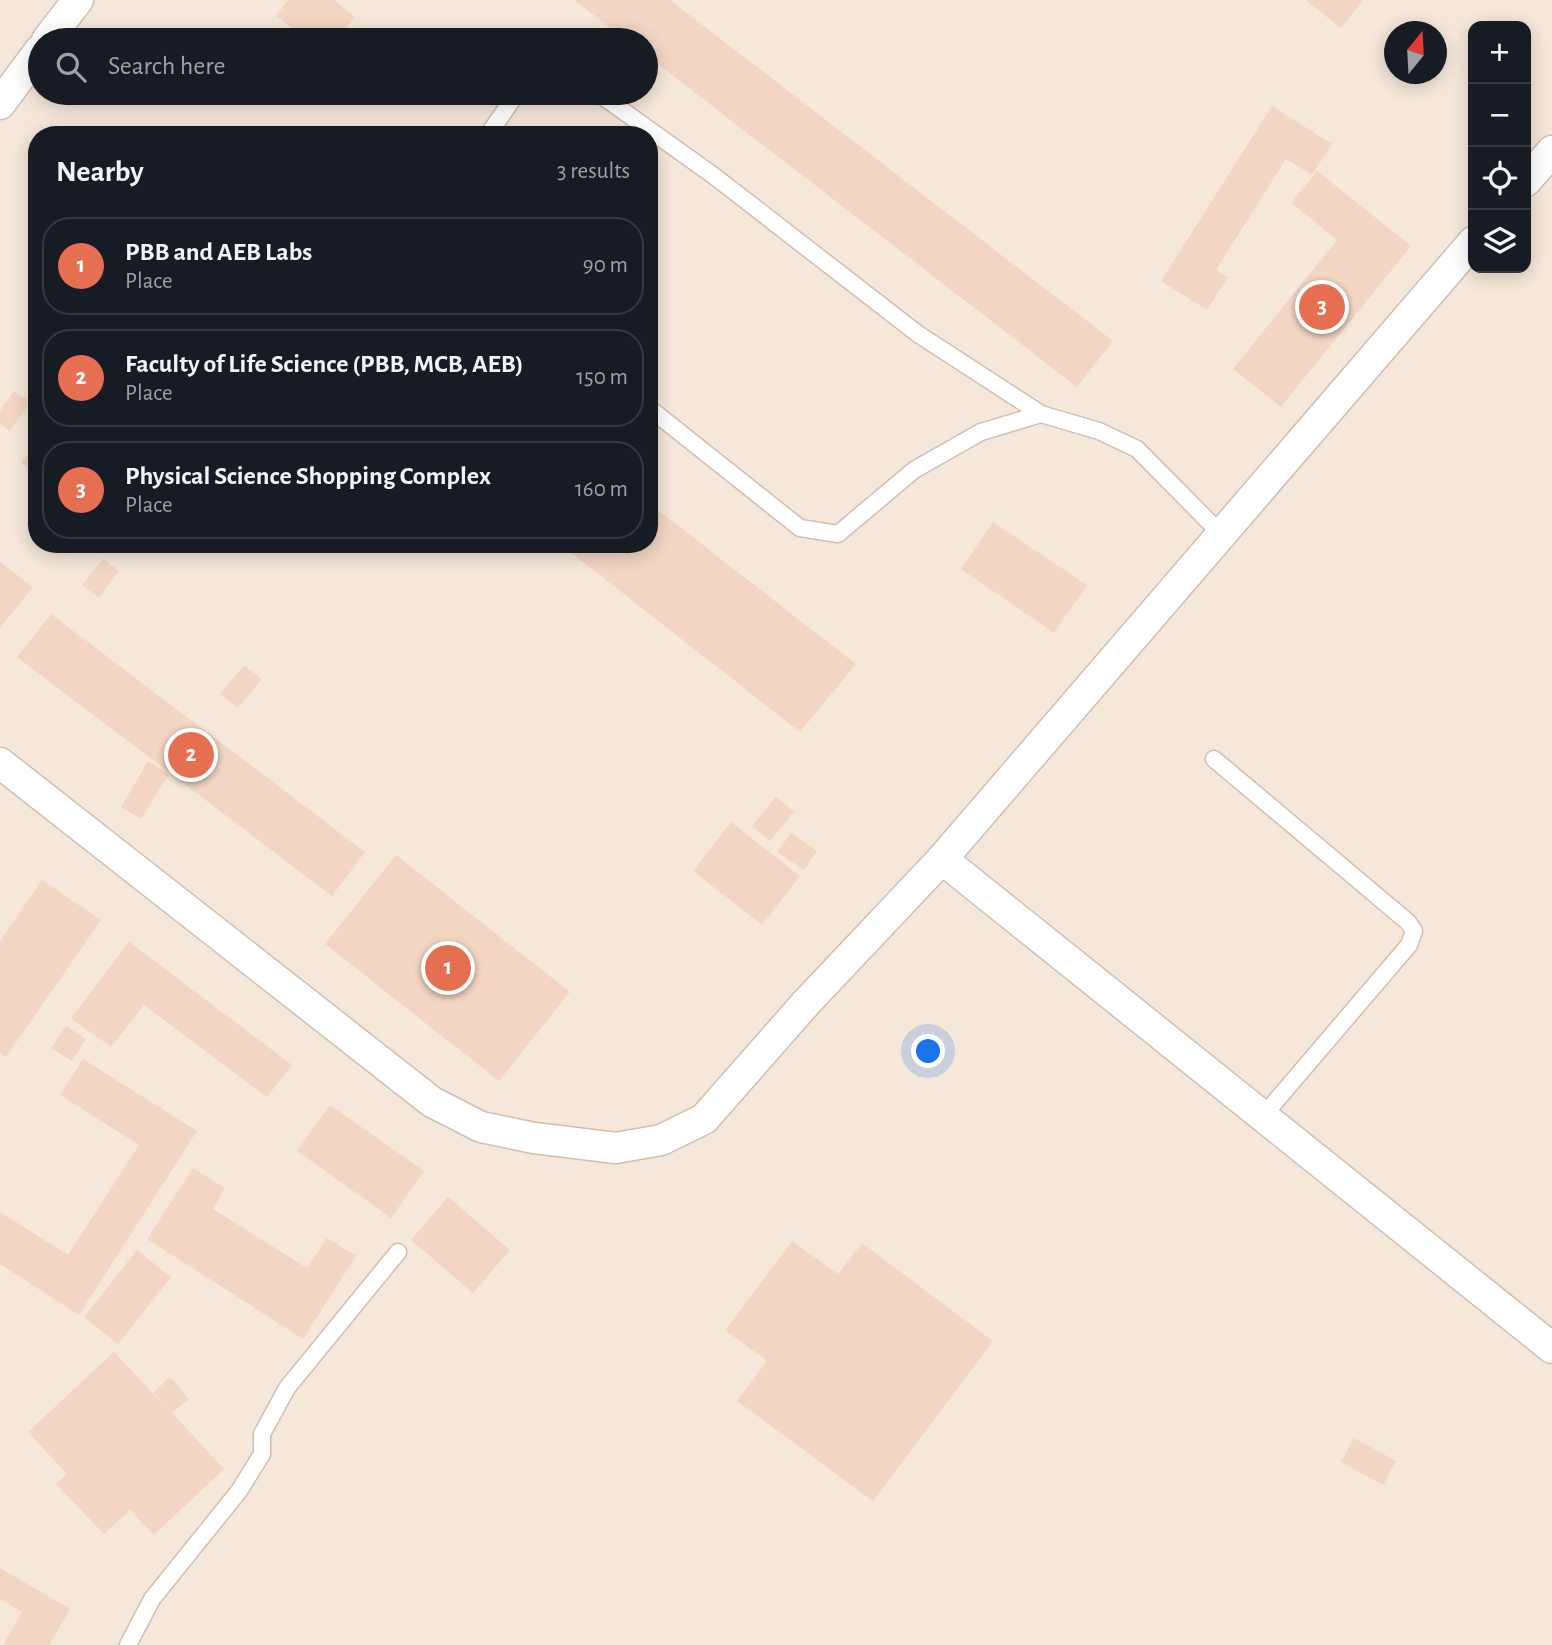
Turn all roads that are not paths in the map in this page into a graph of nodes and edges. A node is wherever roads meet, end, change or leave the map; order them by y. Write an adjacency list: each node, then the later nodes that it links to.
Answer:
1 (78, 0): 2 (street)
2 (56, 28)
3 (28, 64): 4 (street)
4 (3, 93)
5 (509, 105): 7 (lane)
6 (615, 105): 8 (lane)
7 (494, 126)
8 (644, 126)
9 (658, 136): 13 (lane)
10 (1552, 151): 11 (street)
11 (1531, 175)
12 (1468, 248): 15 (street)
13 (1041, 414): 14 (lane); 15 (lane)
14 (658, 415)
15 (1223, 536): 18 (street)
16 (1214, 759): 19 (lane)
17 (0, 763): 18 (street)
18 (942, 859): 19 (street)
19 (1263, 1116): 21 (street)
20 (398, 1252): 22 (lane)
21 (1552, 1348)
22 (128, 1645)

